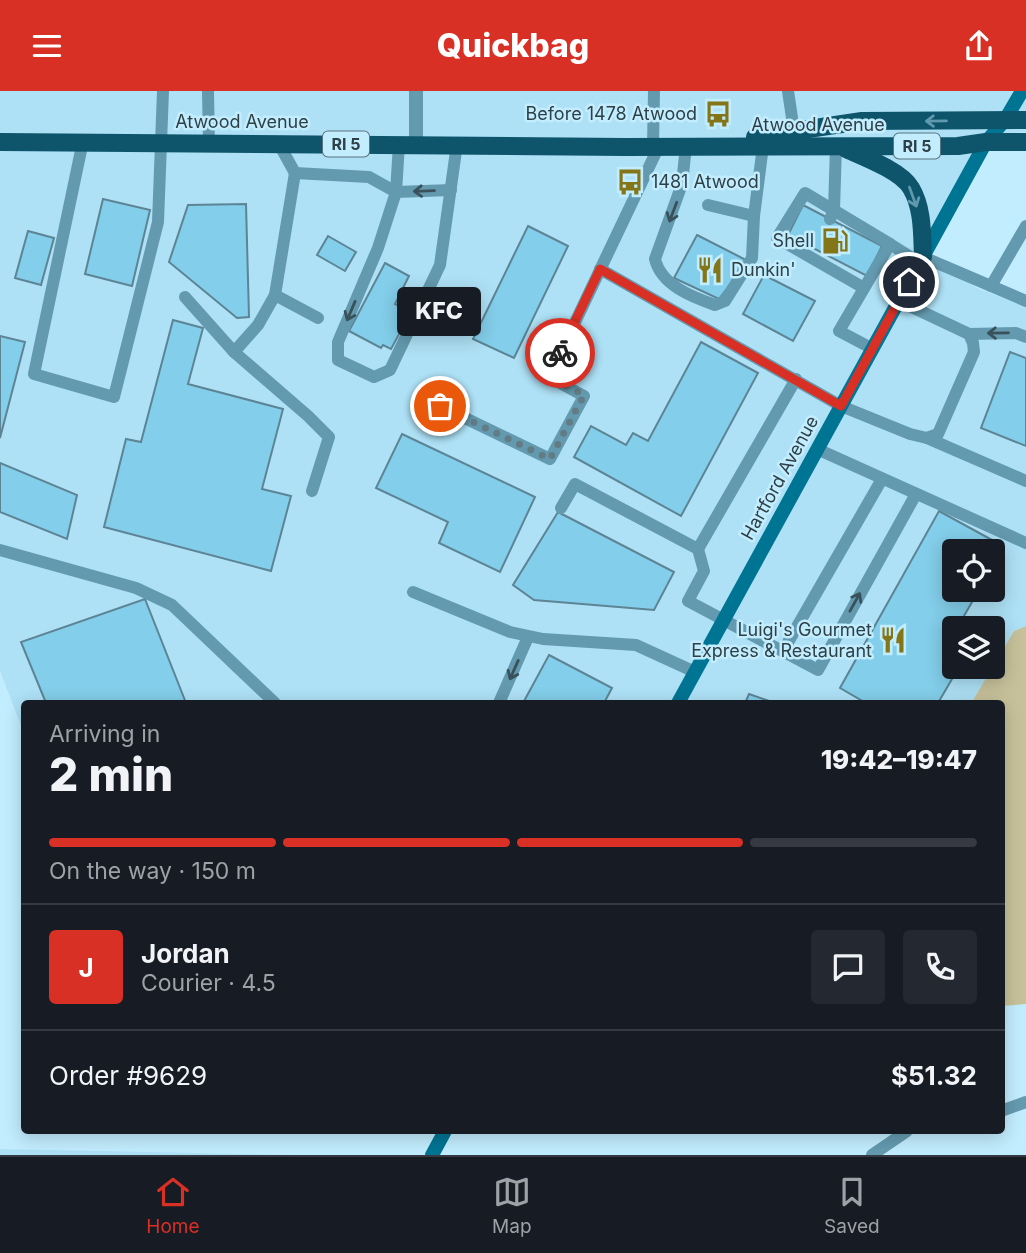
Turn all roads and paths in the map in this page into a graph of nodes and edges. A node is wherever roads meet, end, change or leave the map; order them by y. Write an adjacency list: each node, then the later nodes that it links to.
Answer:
1 (163, 91): 14 (lane)
2 (208, 91): 15 (lane)
3 (416, 91): 17 (street)
4 (654, 91): 19 (lane)
5 (788, 91): 9 (lane)
6 (1022, 91): 7 (main road, Hartford Avenue)
7 (1005, 120): 8 (main road, Atwood Avenue / RI 5); 9 (main road, Atwood Avenue / RI 5, one-way to 9); 12 (main road, Hartford Avenue)
8 (1026, 120)
9 (794, 131): 20 (main road, Atwood Avenue / RI 5)
10 (83, 141): 11 (main road, Atwood Avenue / RI 5); 14 (main road, Atwood Avenue / RI 5); 14 (lane)
11 (0, 142)
12 (986, 142): 13 (main road, Atwood Avenue / RI 5); 22 (main road, Atwood Avenue / RI 5); 31 (main road, Hartford Avenue)
13 (1026, 142)
14 (162, 143): 15 (main road, Atwood Avenue / RI 5)
15 (209, 143): 16 (main road, Atwood Avenue / RI 5)
16 (279, 144): 17 (main road, Atwood Avenue / RI 5); 23 (lane)
17 (408, 144): 18 (main road, Atwood Avenue / RI 5); 25 (lane)
18 (457, 144): 19 (main road, Atwood Avenue / RI 5); 24 (lane)
19 (656, 146): 20 (main road, Atwood Avenue / RI 5); 32 (lane)
20 (689, 146): 21 (main road, Atwood Avenue / RI 5); 28 (lane, one-way to 28)
21 (763, 146): 22 (main road, Atwood Avenue / RI 5); 28 (lane)
22 (838, 146): 27 (lane); 31 (main road, one-way to 31)
23 (295, 173): 25 (lane); 35 (lane)
24 (451, 191): 25 (lane, one-way to 25); 25 (lane, one-way to 24)
25 (396, 192)
26 (709, 205): 28 (lane)
27 (832, 215): 30 (lane); 34 (lane)
28 (754, 216)
29 (1026, 226): 33 (lane)
30 (890, 244): 31 (lane); 34 (lane)
31 (921, 260): 33 (lane); 37 (main road, Hartford Avenue)
32 (600, 269): 44 (lane); 45 (lane)
33 (991, 286): 38 (lane)
34 (864, 288): 42 (lane)
35 (275, 295): 39 (lane); 43 (lane)
36 (185, 297): 43 (lane)
37 (899, 301): 40 (lane); 42 (main road, Hartford Avenue)
38 (1026, 301)
39 (318, 318)
40 (969, 334): 41 (lane, one-way to 40); 47 (lane)
41 (1026, 338)
42 (873, 349): 46 (main road, Hartford Avenue)
43 (234, 352): 51 (lane)
44 (796, 379): 46 (lane); 55 (lane)
45 (440, 406)
46 (841, 406): 47 (lane); 48 (main road, Hartford Avenue)
47 (927, 438): 50 (lane)
48 (817, 449): 49 (lane); 58 (main road, Hartford Avenue)
49 (882, 479): 52 (lane); 60 (lane)
50 (1026, 481)
51 (312, 491)
52 (916, 493): 54 (lane); 60 (lane, one-way to 52)
53 (561, 508): 55 (lane)
54 (1026, 543)
55 (698, 549): 58 (lane)
56 (0, 550): 62 (lane)
57 (413, 592): 59 (lane)
58 (724, 620): 60 (lane); 61 (main road, Hartford Avenue)
59 (528, 637): 61 (lane); 63 (lane, one-way to 63)
60 (783, 651)
61 (695, 673): 64 (main road, Hartford Avenue)
62 (272, 700)
63 (500, 700)
64 (680, 700)
65 (1026, 1102): 66 (lane)
66 (1005, 1110)
67 (443, 1134): 69 (main road)
68 (903, 1134): 70 (lane)
69 (432, 1155)
70 (872, 1155)

